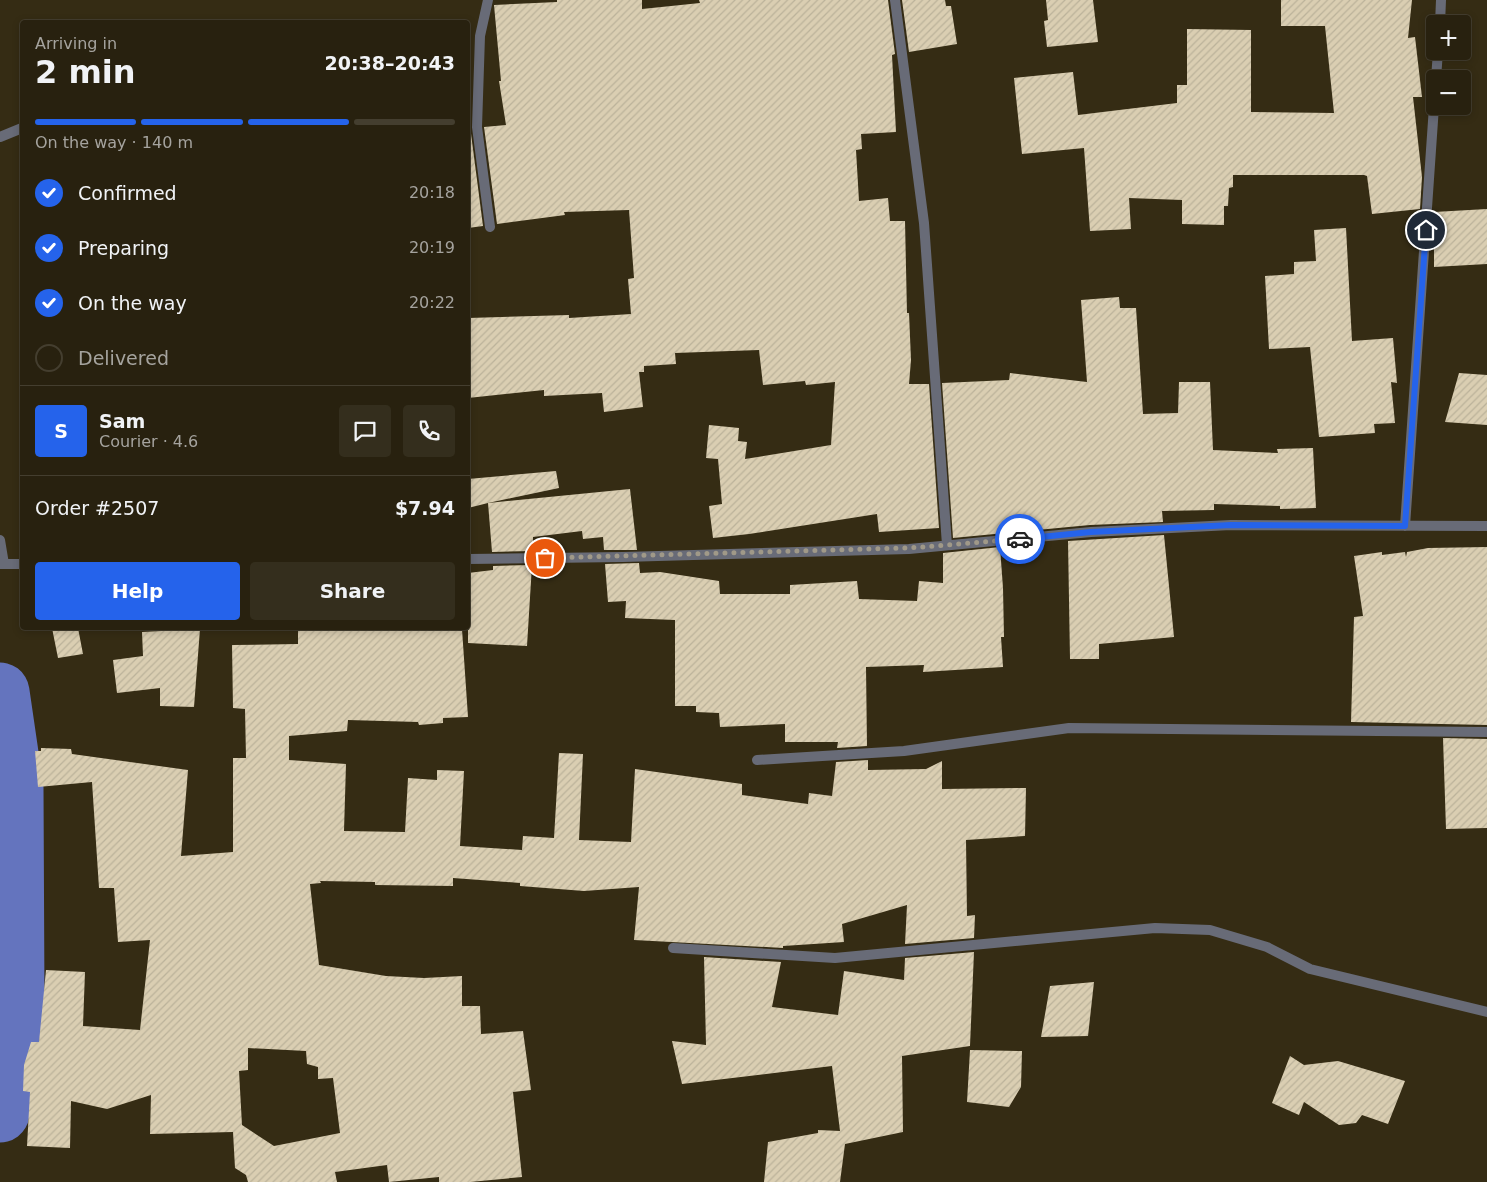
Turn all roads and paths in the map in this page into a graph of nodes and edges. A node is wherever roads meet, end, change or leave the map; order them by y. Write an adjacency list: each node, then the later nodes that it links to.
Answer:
1 (488, 0): 8 (street)
2 (895, 0): 12 (street)
3 (1441, 0): 4 (street)
4 (1440, 15)
5 (1433, 115): 9 (street)
6 (20, 129): 7 (street)
7 (0, 137)
8 (490, 227)
9 (1405, 526): 10 (street); 12 (street)
10 (1487, 526)
11 (0, 540): 14 (street)
12 (947, 545): 13 (street)
13 (470, 559)
14 (2, 564): 15 (street)
15 (20, 564)
16 (1487, 732): 17 (street)
17 (757, 760)
18 (673, 948): 19 (street)
19 (1487, 1012)

